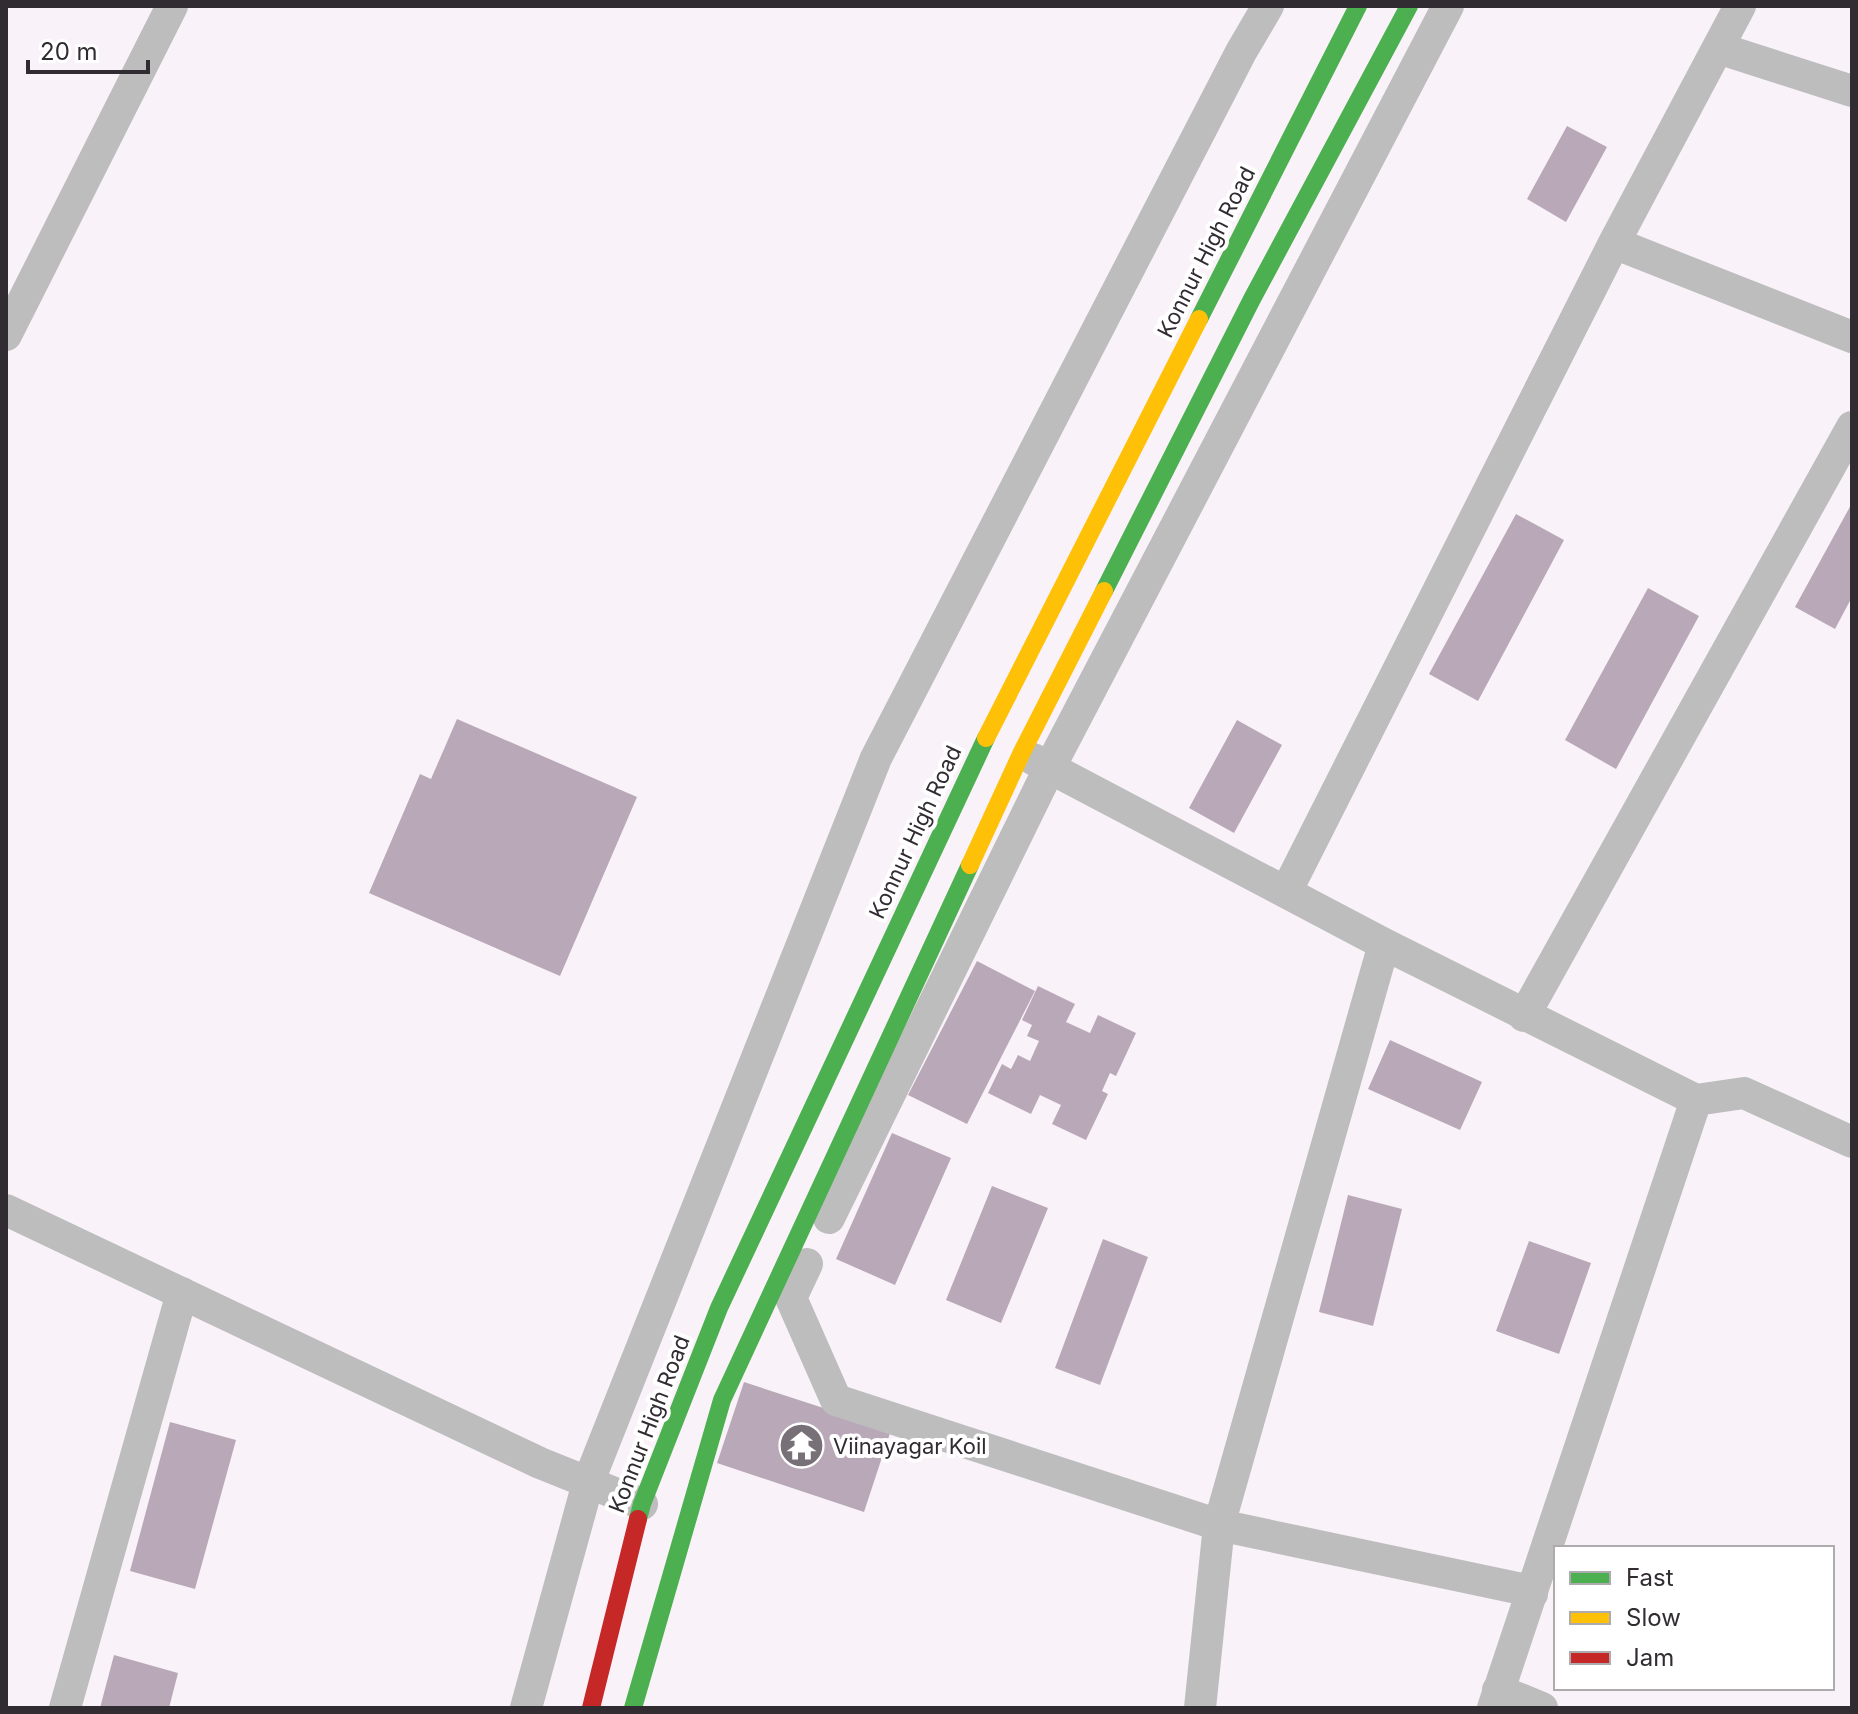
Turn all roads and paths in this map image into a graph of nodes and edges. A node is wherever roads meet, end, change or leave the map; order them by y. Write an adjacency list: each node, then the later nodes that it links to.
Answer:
1 (172, 6): 10 (street)
2 (1268, 6): 22 (street)
3 (1358, 6): 13 (main road, Konnur High Road)
4 (1409, 6): 14 (main road)
5 (1448, 6): 14 (street)
6 (1740, 6): 7 (street)
7 (1718, 48): 8 (street); 9 (street)
8 (1852, 91)
9 (1614, 243): 11 (street); 15 (street)
10 (6, 335)
11 (1852, 337)
12 (1852, 427): 17 (street)
13 (989, 732): 14 (street); 23 (main road, Konnur High Road)
14 (1036, 760): 15 (street); 24 (street); 30 (main road)
15 (1286, 892): 16 (street)
16 (1384, 944): 17 (street); 24 (street)
17 (1524, 1016): 18 (street)
18 (1696, 1100): 19 (street); 25 (street)
19 (1852, 1142)
20 (6, 1210): 21 (street)
21 (182, 1293): 22 (street); 27 (street)
22 (588, 1483): 23 (street); 28 (street)
23 (642, 1504): 29 (main road, Konnur High Road)
24 (1219, 1525): 25 (street); 31 (street)
25 (1532, 1592): 26 (street)
26 (1495, 1699): 32 (street)
27 (65, 1708)
28 (526, 1708)
29 (591, 1708)
30 (633, 1708)
31 (1200, 1708)
32 (1542, 1708)

